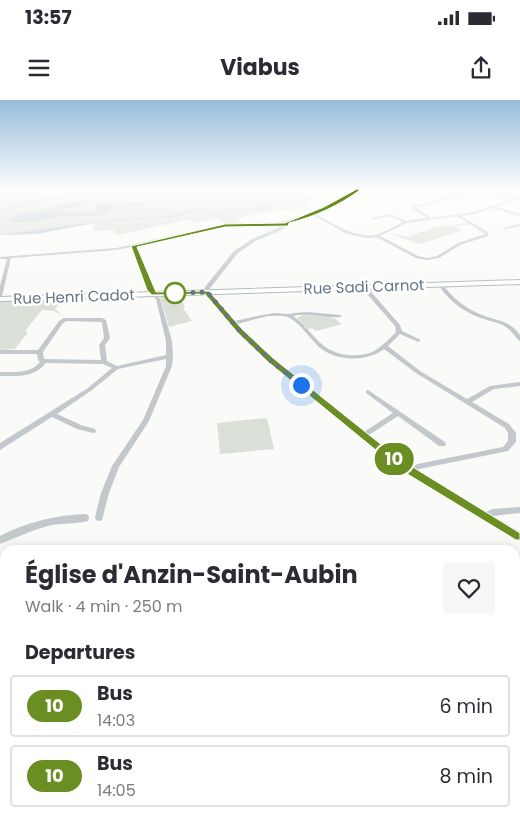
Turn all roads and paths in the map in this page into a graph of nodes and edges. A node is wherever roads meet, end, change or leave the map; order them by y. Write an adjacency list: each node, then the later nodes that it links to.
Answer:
1 (284, 223): 15 (street)
2 (266, 224): 9 (street)
3 (333, 224): 8 (street)
4 (402, 224): 8 (street)
5 (471, 224): 8 (street)
6 (520, 225): 7 (street)
7 (506, 228)
8 (377, 236)
9 (134, 246): 11 (street); 16 (street)
10 (0, 258): 11 (street)
11 (9, 258): 17 (street)
12 (520, 282): 13 (main road, Rue Sadi Carnot)
13 (440, 284): 14 (main road, Rue Sadi Carnot); 22 (street)
14 (363, 286): 15 (main road, Rue Sadi Carnot); 21 (street)
15 (207, 292): 16 (main road, Rue Henri Cadot); 20 (street)
16 (154, 294): 17 (main road, Rue Henri Cadot); 27 (street)
17 (0, 298)
18 (289, 316): 19 (street); 20 (street); 24 (street)
19 (340, 316)
20 (234, 323): 38 (street)
21 (399, 332): 23 (street); 24 (street)
22 (520, 338)
23 (418, 340)
24 (384, 346): 34 (street)
25 (0, 352): 26 (street)
26 (40, 352): 28 (street); 29 (street)
27 (170, 356): 30 (street); 44 (street)
28 (44, 361): 29 (street); 31 (street)
29 (104, 362): 30 (street)
30 (116, 368): 35 (street)
31 (0, 374)
32 (520, 384): 34 (street)
33 (368, 392): 36 (street)
34 (467, 402): 41 (street)
35 (52, 414): 37 (street); 40 (street)
36 (397, 414): 38 (street); 39 (street)
37 (92, 431)
38 (364, 436): 41 (street)
39 (442, 444)
40 (0, 447)
41 (412, 472): 43 (street)
42 (520, 510): 43 (street)
43 (486, 516): 46 (street)
44 (99, 517)
45 (85, 518): 47 (street)
46 (520, 537)
47 (0, 540)

